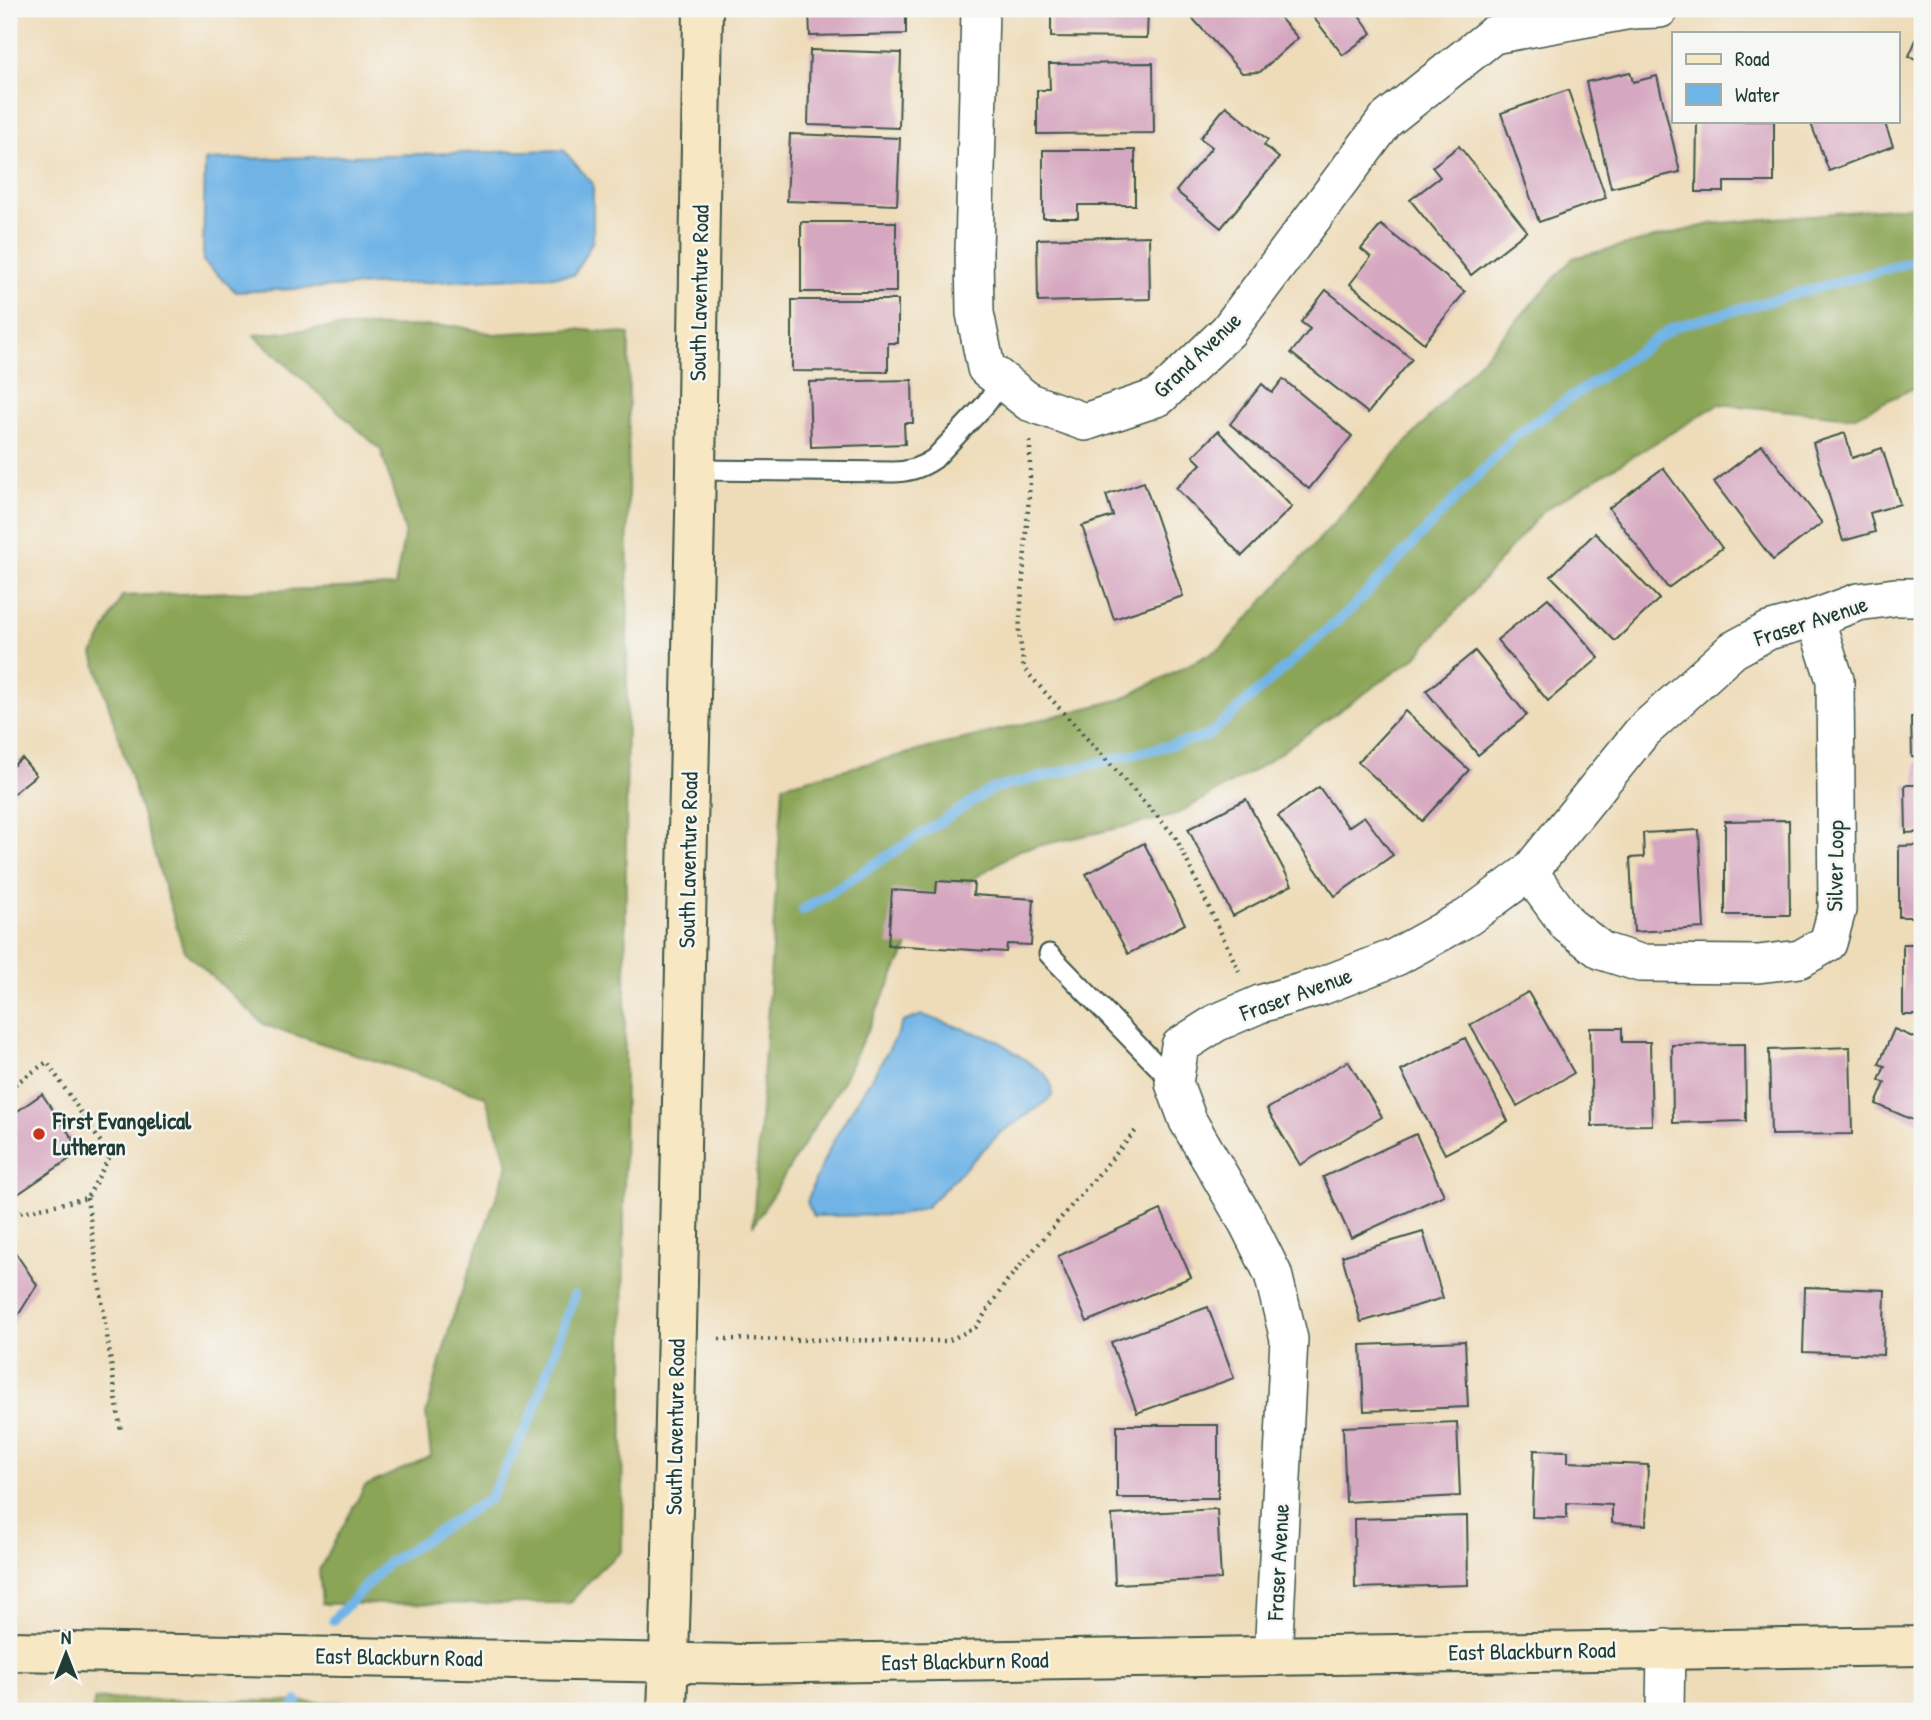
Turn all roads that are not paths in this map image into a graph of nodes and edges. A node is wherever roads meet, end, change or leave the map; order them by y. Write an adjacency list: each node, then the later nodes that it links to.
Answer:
1 (703, 9): 6 (street, South Laventure Road)
2 (980, 9): 5 (street, Grand Avenue)
3 (1660, 9): 4 (street, Grand Avenue)
4 (1484, 22): 5 (street, Grand Avenue)
5 (1003, 381): 6 (lane)
6 (696, 470): 16 (street, South Laventure Road)
7 (1922, 597): 8 (street, Fraser Avenue)
8 (1815, 618): 9 (street, Fraser Avenue); 9 (street, Silver Loop)
9 (1529, 872): 11 (street, Fraser Avenue)
10 (1049, 954): 11 (lane)
11 (1174, 1083): 15 (street, Fraser Avenue)
12 (1922, 1646): 13 (street, East Blackburn Road)
13 (1666, 1648): 15 (street, East Blackburn Road); 18 (street)
14 (9, 1651): 16 (street, East Blackburn Road)
15 (1273, 1657): 16 (street, East Blackburn Road)
16 (669, 1662): 17 (street, South Laventure Road)
17 (667, 1711)
18 (1665, 1711)

